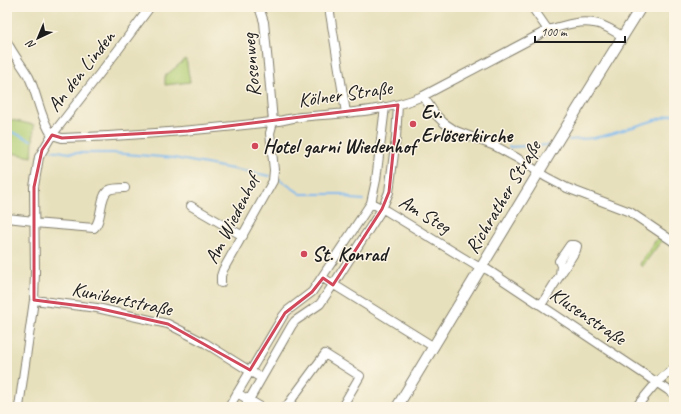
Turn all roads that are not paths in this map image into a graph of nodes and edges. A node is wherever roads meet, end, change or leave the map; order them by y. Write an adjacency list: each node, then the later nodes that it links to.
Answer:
1 (150, 7): 14 (street, An den Linden)
2 (259, 7): 13 (street, Rosenweg)
3 (329, 7): 12 (street)
4 (532, 7): 6 (street)
5 (641, 7): 7 (main road, Richrather Straße)
6 (548, 30): 7 (street, Kölner Straße); 9 (street, Kölner Straße)
7 (622, 36): 15 (main road, Richrather Straße)
8 (8, 44): 14 (street)
9 (423, 96): 10 (street, Kölner Straße); 15 (street)
10 (398, 105): 11 (street, Kölner Straße); 19 (street)
11 (385, 107): 12 (street, Kölner Straße); 17 (street)
12 (346, 113): 13 (street, Kölner Straße)
13 (273, 122): 14 (street, Kölner Straße); 22 (street, Am Wiedenhof)
14 (52, 135): 21 (street, An den Linden)
15 (539, 172): 23 (street); 24 (main road, Richrather Straße)
16 (125, 188): 21 (street)
17 (371, 203): 19 (street, Am Steg); 26 (street)
18 (191, 206): 22 (street)
19 (382, 208): 24 (street, Am Steg); 28 (street)
20 (7, 218): 21 (street)
21 (34, 222): 29 (street, An den Linden)
22 (243, 236): 27 (street, Am Wiedenhof)
23 (674, 242)
24 (482, 267): 30 (street, Klusenstraße); 31 (main road, Richrather Straße)
25 (560, 275): 30 (street)
26 (323, 278): 28 (street); 33 (street)
27 (221, 283)
28 (333, 285): 31 (street); 34 (street)
29 (34, 300): 33 (street, Kunibertstraße); 39 (street, An den Linden)
30 (541, 305): 35 (street, Klusenstraße)
31 (434, 347): 44 (main road, Richrather Straße)
32 (674, 368): 35 (street)
33 (250, 370): 34 (street, Kunibertstraße); 36 (street)
34 (261, 378): 38 (street)
35 (657, 382): 37 (street, Klusenstraße); 45 (street)
36 (237, 393): 38 (street); 40 (street)
37 (674, 394)
38 (247, 403): 41 (street)
39 (19, 407)
40 (229, 407)
41 (261, 407)
42 (286, 407): 43 (street)
43 (342, 407)
44 (397, 407)
45 (636, 407)

